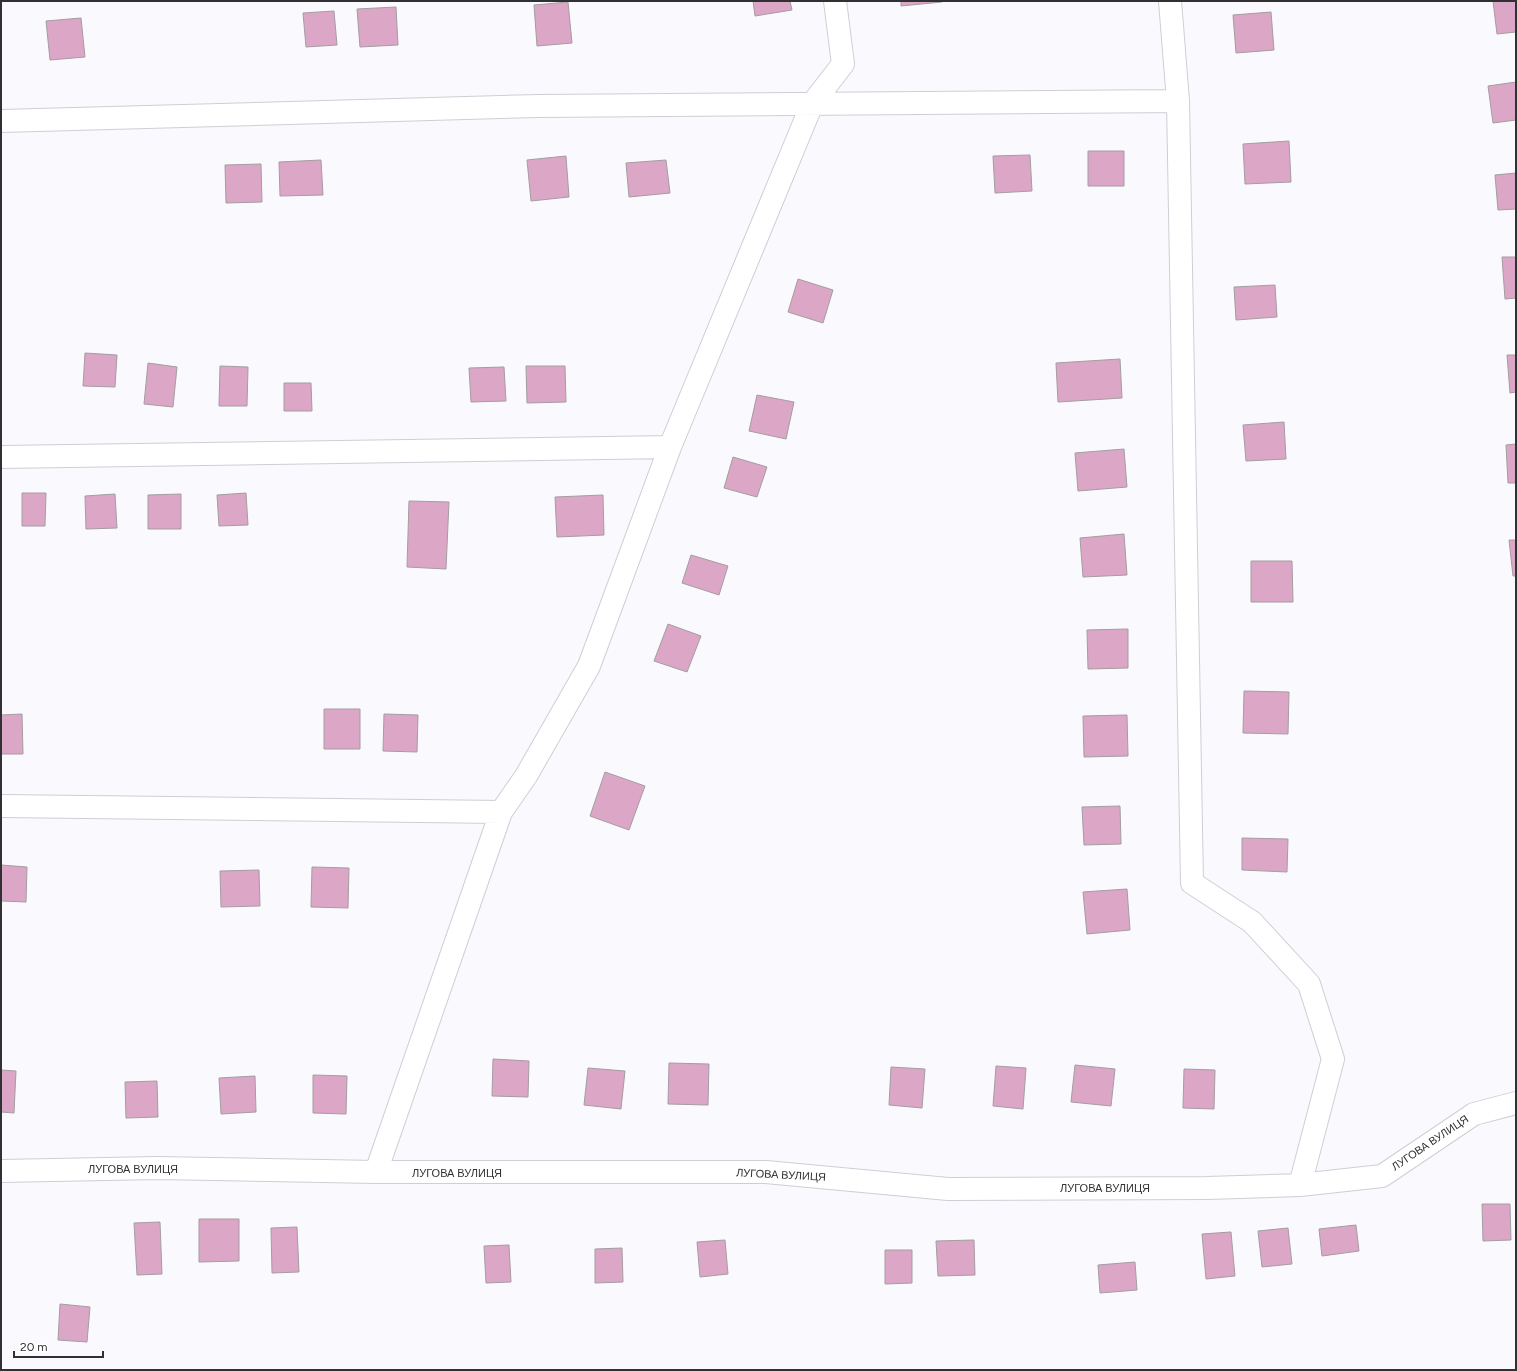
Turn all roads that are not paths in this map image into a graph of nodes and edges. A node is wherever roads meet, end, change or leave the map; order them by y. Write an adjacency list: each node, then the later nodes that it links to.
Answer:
1 (835, 1): 4 (street)
2 (1170, 1): 3 (street)
3 (1178, 101): 4 (street); 13 (street)
4 (812, 104): 5 (street); 6 (street)
5 (1, 121)
6 (670, 447): 7 (street); 9 (street)
7 (1, 457)
8 (1, 806): 9 (street)
9 (501, 812): 12 (street)
10 (1516, 1103): 13 (street, ЛУГОВА ВУЛИЦЯ)
11 (1, 1171): 12 (street, ЛУГОВА ВУЛИЦЯ)
12 (376, 1172): 13 (street, ЛУГОВА ВУЛИЦЯ)
13 (1300, 1185)

